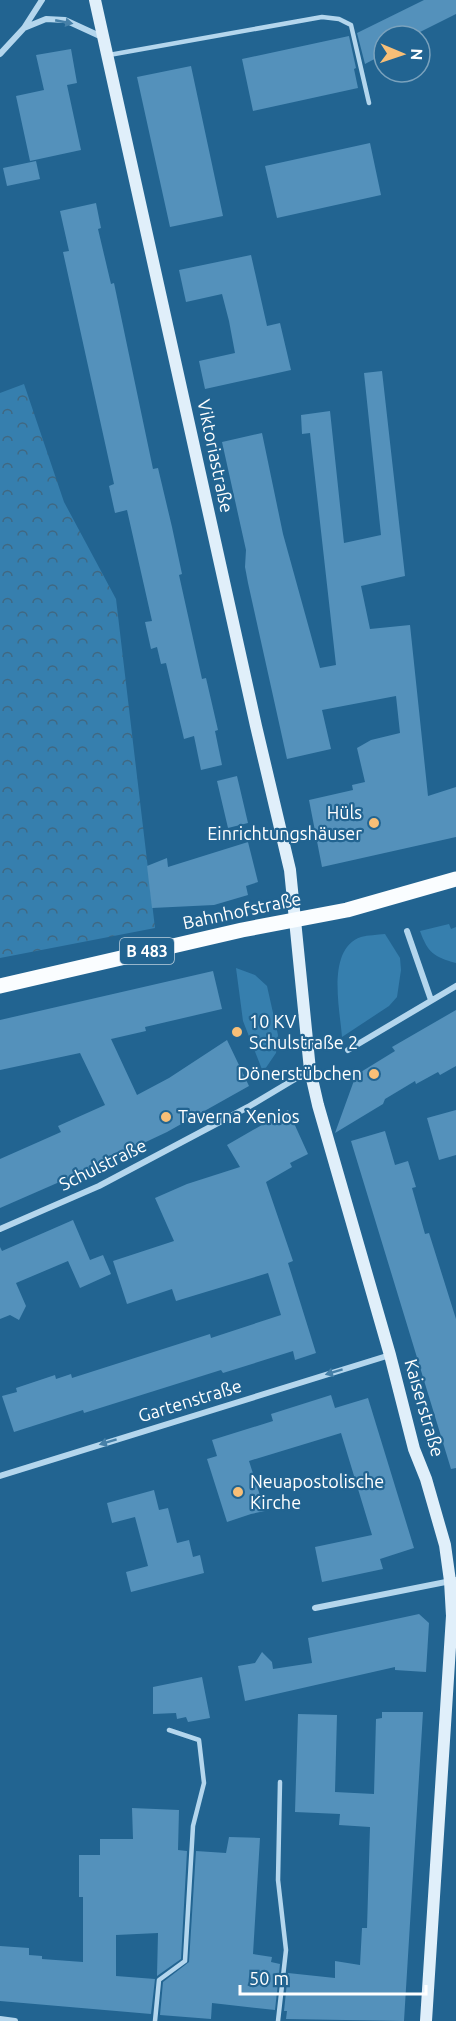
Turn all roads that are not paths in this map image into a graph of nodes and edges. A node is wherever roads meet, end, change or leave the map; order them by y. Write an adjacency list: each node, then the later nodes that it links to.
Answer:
1 (42, 0): 3 (street)
2 (95, 0): 4 (main road, Viktoriastraße)
3 (24, 28): 4 (street, one-way to 4); 5 (street)
4 (103, 37): 6 (main road, Viktoriastraße)
5 (0, 54)
6 (107, 55): 7 (lane); 9 (main road, Viktoriastraße)
7 (369, 103)
8 (456, 879): 9 (main road, Bahnhofstraße / B 483)
9 (295, 919): 11 (main road, Bahnhofstraße / B 483); 15 (main road, Kaiserstraße)
10 (407, 931): 13 (street)
11 (0, 986)
12 (456, 986): 13 (street)
13 (431, 1000): 14 (street)
14 (348, 1050)
15 (310, 1070): 16 (street, Schulstraße); 17 (main road, Kaiserstraße)
16 (0, 1229)
17 (390, 1355): 18 (street, Gartenstraße, one-way to 18); 19 (main road, Kaiserstraße)
18 (0, 1476)
19 (453, 1581): 20 (street); 27 (main road, Kaiserstraße)
20 (315, 1608)
21 (169, 1730): 25 (lane)
22 (280, 1782): 26 (lane)
23 (0, 2019): 24 (street)
24 (15, 2021)
25 (155, 2021)
26 (278, 2021)
27 (426, 2021)

